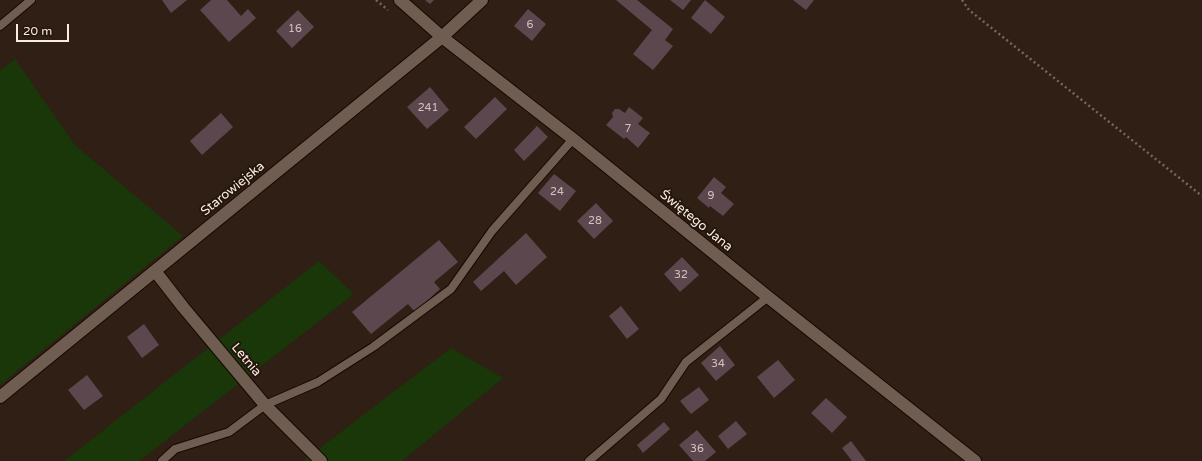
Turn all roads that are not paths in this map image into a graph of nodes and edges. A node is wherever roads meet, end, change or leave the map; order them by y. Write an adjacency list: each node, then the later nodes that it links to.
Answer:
1 (31, 0): 4 (lane)
2 (400, 0): 5 (street, Świętego Jana)
3 (482, 0): 5 (street, Starowiejska)
4 (0, 26)
5 (442, 37): 6 (street, Świętego Jana); 7 (street, Starowiejska)
6 (573, 139): 8 (street, Świętego Jana); 10 (lane)
7 (155, 271): 9 (street, Starowiejska); 10 (street, Letnia)
8 (768, 297): 13 (lane); 14 (street, Świętego Jana)
9 (0, 397)
10 (265, 405): 11 (lane); 12 (street, Letnia)
11 (162, 461)
12 (321, 461)
13 (589, 461)
14 (975, 461)

